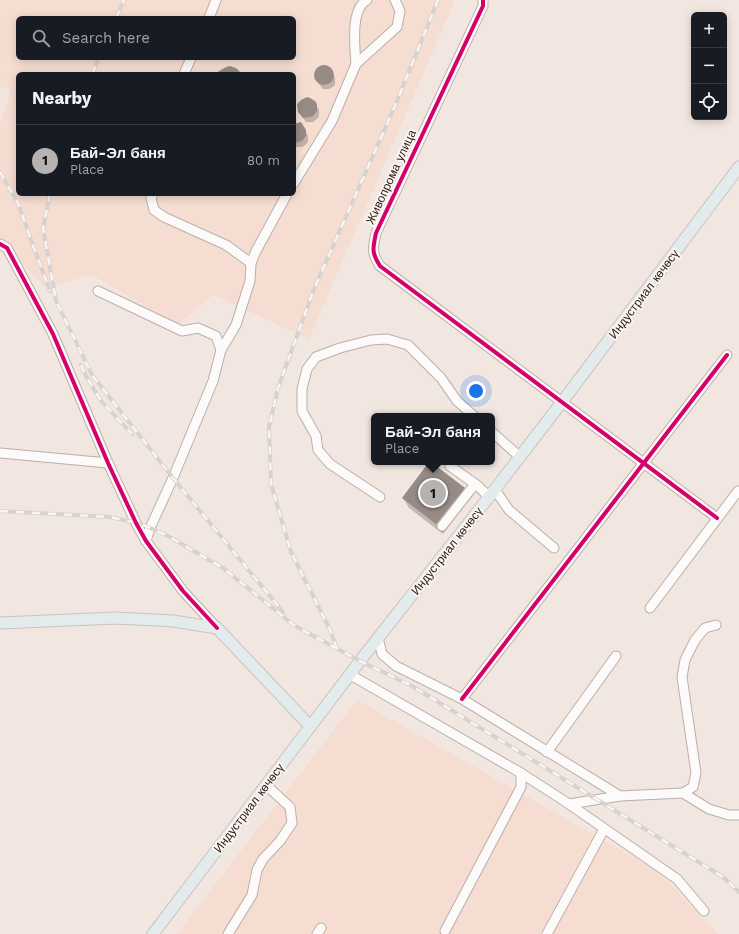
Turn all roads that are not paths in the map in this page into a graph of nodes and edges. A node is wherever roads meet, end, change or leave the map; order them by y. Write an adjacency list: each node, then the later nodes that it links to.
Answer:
1 (216, 0): 5 (street)
2 (368, 0): 7 (street)
3 (395, 0): 7 (street)
4 (484, 0): 18 (street, Живопрома улица)
5 (209, 16)
6 (190, 60): 8 (street)
7 (356, 64): 10 (street)
8 (185, 72)
9 (739, 168): 18 (main road, Индустриал көчөсү)
10 (296, 180)
11 (152, 196): 14 (street)
12 (286, 196): 14 (street)
13 (0, 244): 23 (street)
14 (251, 263): 16 (street)
15 (98, 291): 16 (street)
16 (221, 350): 32 (street)
17 (727, 356): 24 (street)
18 (562, 402): 22 (main road, Индустриал көчөсү); 24 (street, Живопрома улица)
19 (471, 413): 29 (street)
20 (495, 435): 22 (street)
21 (0, 453): 23 (street)
22 (520, 457): 28 (main road, Индустриал көчөсү)
23 (108, 463): 32 (street)
24 (644, 463): 30 (street, Живопрома улица); 41 (street)
25 (450, 466): 26 (street)
26 (475, 484): 28 (street); 31 (street)
27 (739, 491): 30 (street)
28 (492, 493): 33 (street); 38 (main road, Индустриал көчөсү)
29 (380, 497)
30 (717, 518): 34 (street)
31 (442, 526)
32 (146, 541): 37 (street)
33 (554, 548)
34 (650, 608)
35 (0, 623): 37 (main road)
36 (716, 625): 46 (street)
37 (217, 628): 42 (main road)
38 (378, 638): 40 (main road, Индустриал көчөсү); 41 (street)
39 (616, 656): 43 (street)
40 (349, 674): 42 (main road, Индустриал көчөсү); 44 (street)
41 (462, 699): 43 (street)
42 (310, 726): 45 (main road, Индустриал көчөсү)
43 (547, 752): 47 (street)
44 (521, 773): 48 (street); 52 (street)
45 (266, 785): 53 (main road, Индустриал көчөсү); 54 (street)
46 (683, 794): 47 (street); 49 (street)
47 (620, 796): 48 (street)
48 (569, 804): 50 (street)
49 (739, 814)
50 (604, 829): 51 (street); 55 (street)
51 (704, 911)
52 (445, 931)
53 (153, 934)
54 (228, 934)
55 (547, 934)

